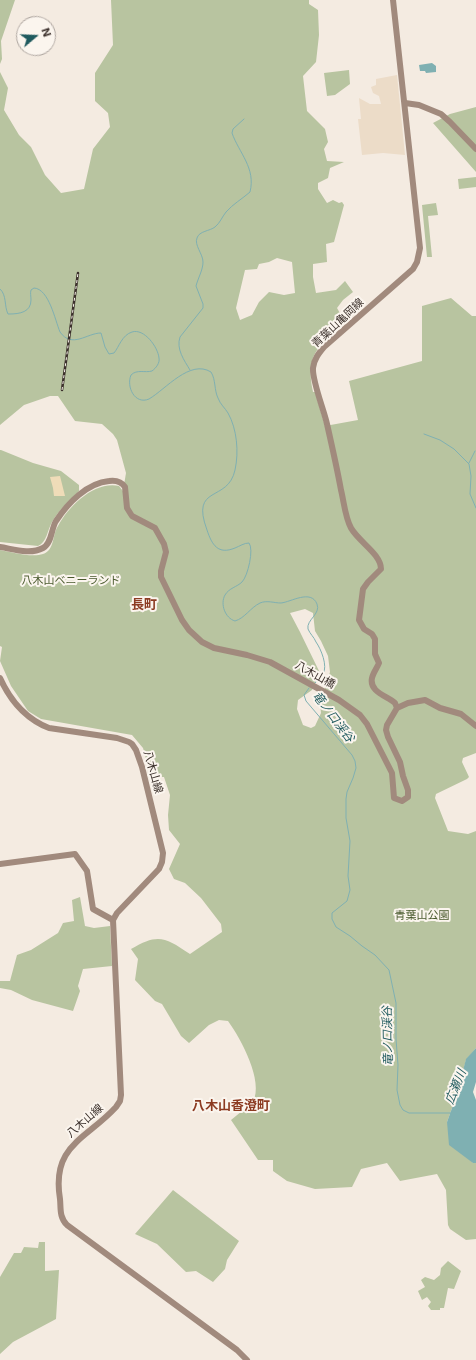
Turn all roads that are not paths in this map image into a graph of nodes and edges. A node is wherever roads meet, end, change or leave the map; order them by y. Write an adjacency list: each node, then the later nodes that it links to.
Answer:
1 (393, 0): 2 (street, 青葉山亀岡線)
2 (405, 103): 3 (street); 6 (street, 青葉山亀岡線)
3 (476, 149)
4 (0, 547): 6 (street, 八木山橋)
5 (0, 678): 9 (street, 八木山線)
6 (397, 708): 7 (street)
7 (476, 726)
8 (0, 864): 9 (street)
9 (113, 923): 10 (street, 八木山線)
10 (247, 1360)

